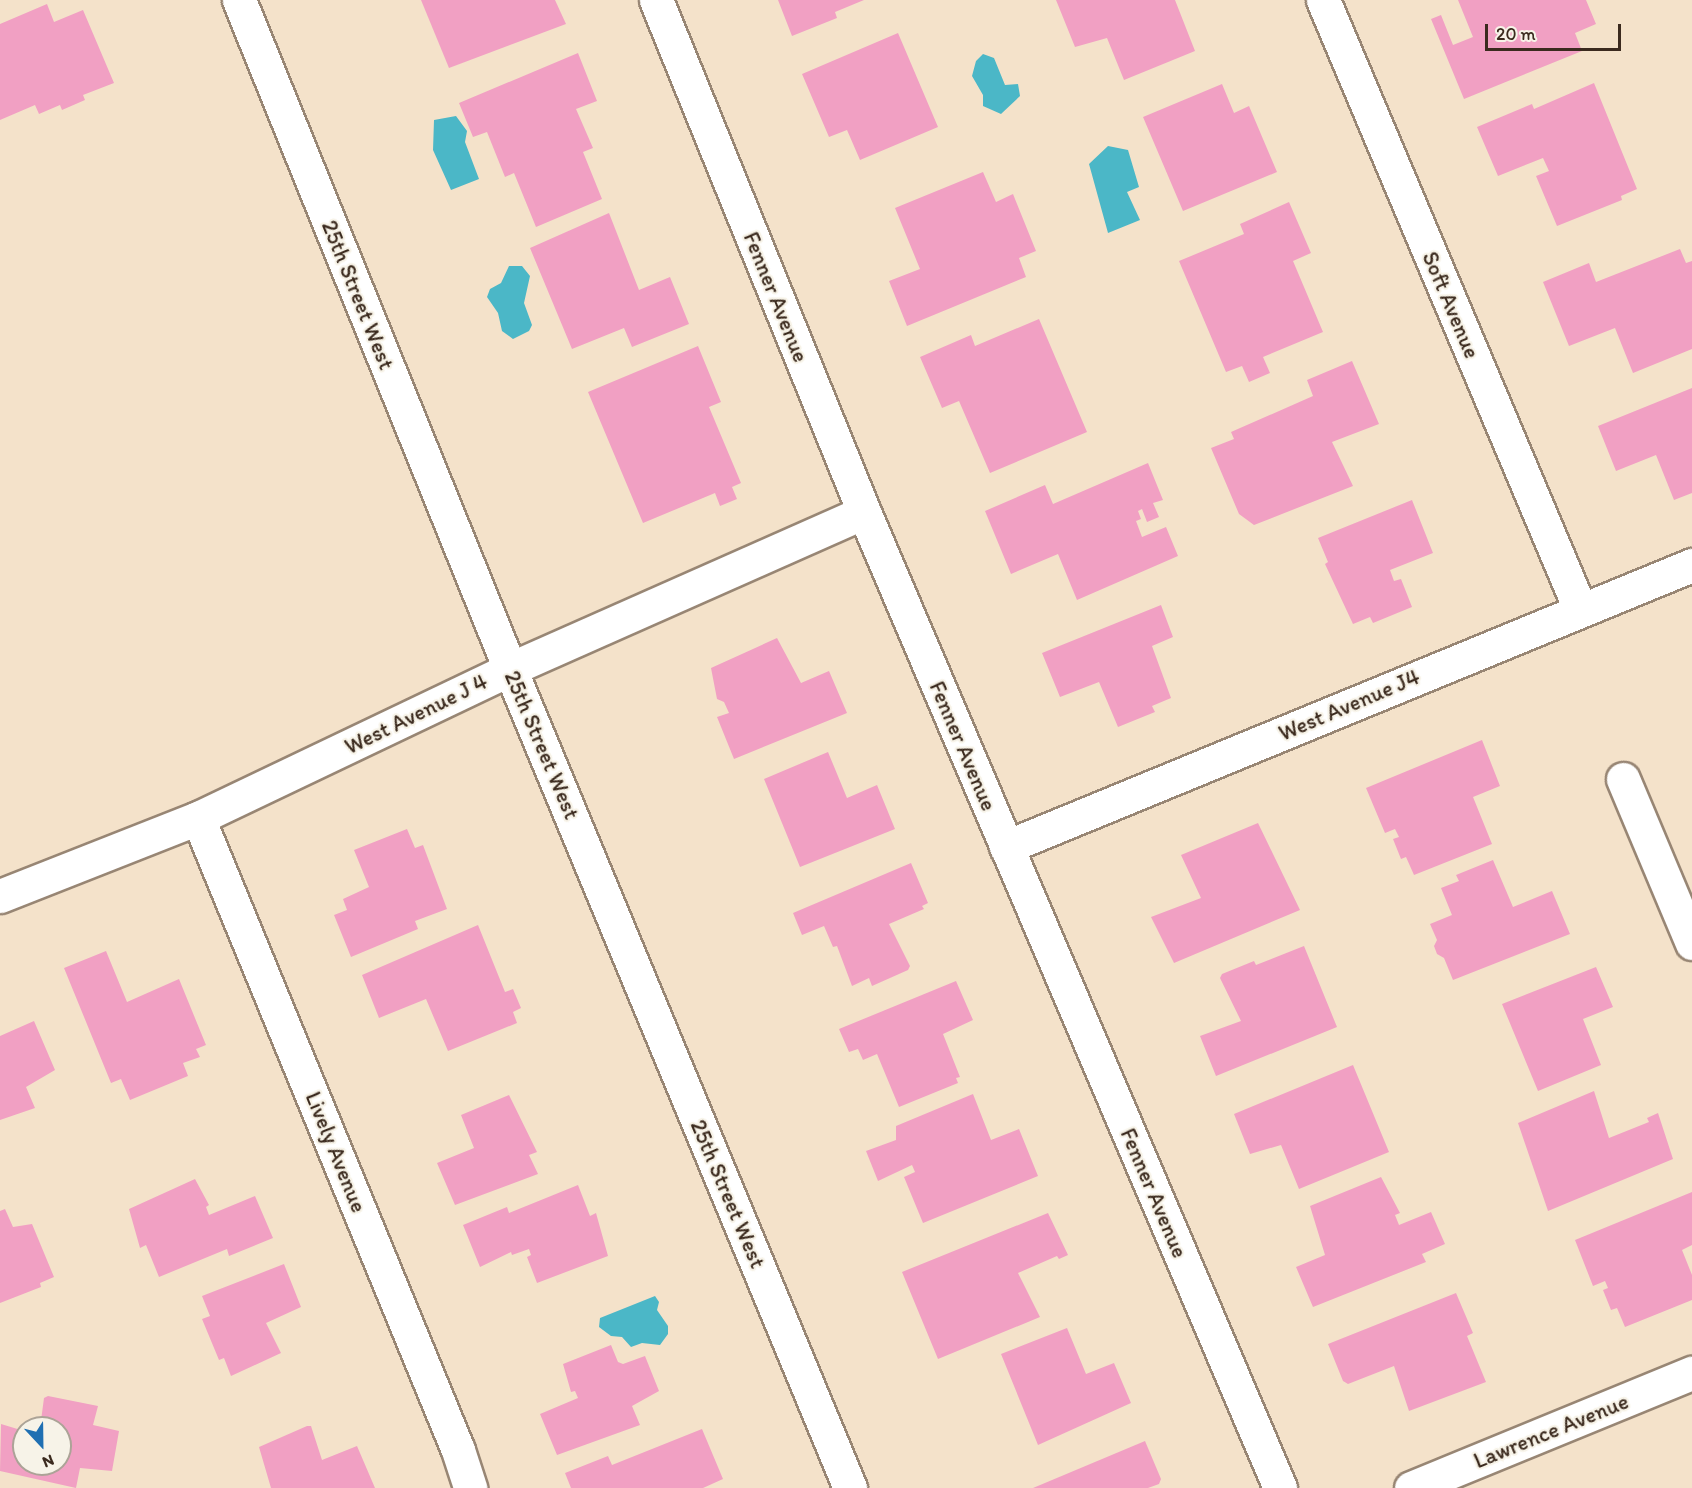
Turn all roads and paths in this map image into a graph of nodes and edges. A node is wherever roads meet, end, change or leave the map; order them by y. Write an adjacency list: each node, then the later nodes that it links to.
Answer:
1 (239, 0): 7 (street, 25th Street West)
2 (656, 0): 4 (street, Fenner Avenue)
3 (1323, 0): 6 (street, Soft Avenue)
4 (864, 512): 7 (street, West Avenue J 4); 10 (street, Fenner Avenue)
5 (1692, 565): 6 (street, West Avenue J4)
6 (1580, 609): 10 (street, West Avenue J4)
7 (510, 669): 9 (street, West Avenue J 4); 15 (street, 25th Street West)
8 (1623, 779): 12 (street)
9 (198, 818): 11 (street, West Avenue J 4); 14 (street, Lively Avenue)
10 (1006, 847): 16 (street, Fenner Avenue)
11 (0, 896)
12 (1692, 943)
13 (1692, 1373): 17 (street, Lawrence Avenue)
14 (470, 1488)
15 (850, 1488)
16 (1280, 1488)
17 (1411, 1488)

